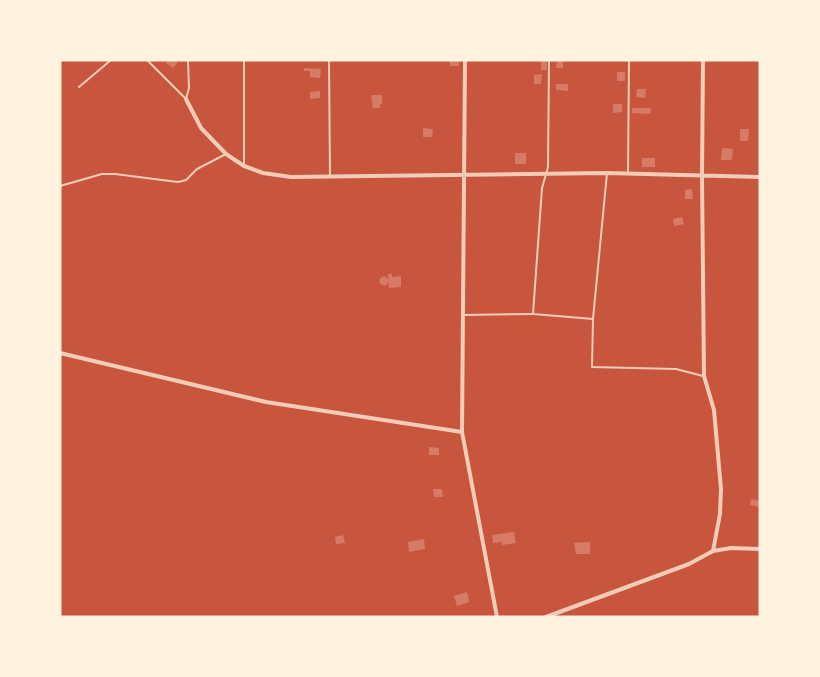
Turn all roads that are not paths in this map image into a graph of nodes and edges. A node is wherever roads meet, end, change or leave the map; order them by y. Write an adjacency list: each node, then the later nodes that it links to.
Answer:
1 (111, 60): 10 (lane)
2 (147, 60): 11 (lane)
3 (188, 60): 11 (lane)
4 (244, 60): 13 (lane)
5 (329, 60): 19 (lane)
6 (465, 60): 15 (street)
7 (549, 60): 16 (lane)
8 (629, 60): 17 (lane)
9 (704, 60): 18 (street)
10 (79, 87)
11 (186, 99): 12 (street)
12 (226, 154): 13 (street); 21 (lane)
13 (244, 166): 19 (street)
14 (607, 173): 16 (street); 17 (street); 24 (lane)
15 (463, 174): 16 (street); 19 (street); 23 (street)
16 (546, 174): 22 (lane)
17 (628, 174): 18 (street)
18 (702, 175): 20 (street); 26 (street)
19 (330, 176)
20 (760, 177)
21 (60, 186)
22 (533, 314): 23 (lane); 24 (lane)
23 (463, 315): 27 (street)
24 (593, 319): 26 (lane)
25 (60, 353): 27 (street)
26 (704, 376): 29 (street)
27 (462, 432): 30 (street)
28 (760, 549): 29 (street)
29 (713, 551): 32 (street)
30 (497, 616): 31 (street)
31 (489, 617)
32 (546, 617)

